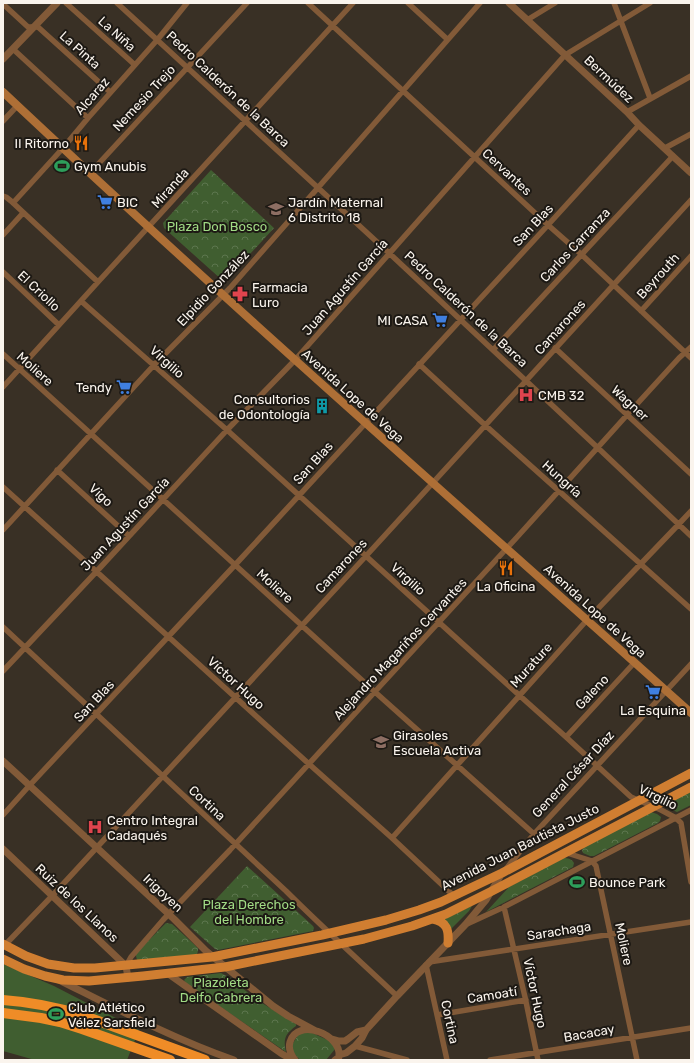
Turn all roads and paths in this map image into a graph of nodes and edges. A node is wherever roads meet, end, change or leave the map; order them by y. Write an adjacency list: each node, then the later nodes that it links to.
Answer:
1 (57, 3): 18 (street)
2 (66, 3): 24 (street, La Niña)
3 (117, 3): 19 (street, Pedro Calderón de la Barca)
4 (187, 3): 19 (street, Alcaraz)
5 (247, 3): 25 (street, Nemesio Trejo)
6 (308, 3): 17 (street, Cervantes)
7 (353, 3): 17 (street, Miranda)
8 (408, 3): 20 (street)
9 (480, 3): 20 (street, Elpidio González)
10 (509, 3): 15 (street, Bermúdez)
11 (555, 3): 15 (street)
12 (614, 3): 16 (street)
13 (650, 3): 16 (street, Juan Agustín García)
14 (3, 4): 18 (street, La Pinta)
15 (528, 20): 22 (street, Bermúdez)
16 (621, 21): 22 (street, Juan Agustín García); 30 (street)
17 (333, 26): 27 (street, Cervantes); 35 (street, Miranda)
18 (33, 27): 21 (street); 29 (street, La Pinta)
19 (158, 39): 24 (street, Alcaraz); 25 (street, Pedro Calderón de la Barca)
20 (447, 40): 27 (street, Elpidio González)
21 (13, 49): 23 (street); 33 (street)
22 (565, 55): 32 (street, Bermúdez); 41 (street, Juan Agustín García)
23 (3, 59)
24 (135, 65): 29 (street, Alcaraz)
25 (188, 68): 35 (street, Pedro Calderón de la Barca); 42 (street, Nemesio Trejo)
26 (691, 76): 30 (street)
27 (403, 91): 41 (street, Cervantes); 44 (street, Elpidio González)
28 (3, 92): 31 (main road, Avenida Lope de Vega)
29 (110, 92): 33 (street, Alcaraz)
30 (650, 98): 32 (street)
31 (17, 106): 34 (street); 38 (main road, Avenida Lope de Vega)
32 (627, 112): 36 (street, Bermúdez)
33 (88, 118): 38 (street, Alcaraz)
34 (3, 121)
35 (246, 121): 44 (street, Pedro Calderón de la Barca); 50 (street, Miranda)
36 (639, 125): 39 (street, Bermúdez); 49 (street, San Blas)
37 (691, 134): 39 (street)
38 (63, 148): 42 (main road, Avenida Lope de Vega); 47 (street, Alcaraz)
39 (665, 148): 40 (street, Bermúdez)
40 (673, 156): 43 (street, Bermúdez); 53 (street, Carlos Carranza)
41 (475, 157): 49 (street, Cervantes); 52 (street, Juan Agustín García)
42 (90, 173): 50 (main road, Avenida Lope de Vega)
43 (691, 173)
44 (318, 187): 52 (street, Pedro Calderón de la Barca); 58 (street, Elpidio González)
45 (3, 196): 47 (street)
46 (691, 200): 57 (street, Camarones)
47 (13, 203): 48 (street)
48 (23, 212): 51 (street); 56 (street)
49 (548, 225): 53 (street, Cervantes); 61 (street, San Blas)
50 (148, 228): 56 (street, Miranda); 58 (main road, Avenida Lope de Vega)
51 (3, 235)
52 (389, 253): 61 (street, Pedro Calderón de la Barca); 69 (street, Juan Agustín García)
53 (581, 254): 57 (street, Cervantes); 65 (street, Carlos Carranza)
54 (691, 256): 60 (street, Beyrouth)
55 (3, 272): 62 (street, El Criollo)
56 (98, 282): 59 (street, Miranda)
57 (613, 285): 60 (street, Cervantes); 64 (street, Camarones)
58 (223, 295): 69 (main road, Avenida Lope de Vega); 71 (street, Elpidio González)
59 (81, 301): 62 (street, Miranda); 71 (street, Virgilio)
60 (641, 311): 66 (street, Cervantes)
61 (461, 320): 65 (street, Pedro Calderón de la Barca); 70 (street, San Blas)
62 (59, 325): 72 (street, Miranda)
63 (691, 347): 66 (street, Alejandro Magariños Cervantes)
64 (555, 348): 73 (street, Camarones); 75 (street, Wagner)
65 (493, 350): 73 (street, Pedro Calderón de la Barca)
66 (685, 353): 68 (street, Cervantes); 75 (street, Alejandro Magariños Cervantes)
67 (3, 354): 72 (street, Moliere)
68 (691, 358)
69 (295, 360): 76 (main road, Avenida Lope de Vega); 78 (street, Juan Agustín García)
70 (419, 364): 76 (street, San Blas); 77 (street, Hungría)
71 (154, 365): 78 (street, Virgilio); 79 (street, Elpidio González)
72 (20, 369): 74 (street, Miranda); 79 (street, Moliere)
73 (526, 381): 77 (street, Camarones); 80 (street, Pedro Calderón de la Barca)
74 (3, 388)
75 (627, 415): 80 (street, Alejandro Magariños Cervantes); 82 (street, Wagner)
76 (365, 423): 83 (main road, Avenida Lope de Vega); 86 (street, San Blas)
77 (485, 425): 83 (street, Camarones); 85 (street, Hungría)
78 (227, 430): 86 (street, Virgilio); 87 (street, Juan Agustín García)
79 (91, 434): 81 (street, Elpidio González); 87 (street, Moliere)
80 (598, 448): 85 (street, Alejandro Magariños Cervantes); 90 (street, Pedro Calderón de la Barca)
81 (58, 470): 88 (street, Elpidio González); 92 (street, Vigo)
82 (691, 474)
83 (432, 482): 94 (main road, Avenida Lope de Vega); 95 (street, Camarones)
84 (3, 487): 88 (street, Víctor Hugo)
85 (558, 491): 94 (street, Alejandro Magariños Cervantes); 96 (street, Hungría)
86 (298, 496): 95 (street, Virgilio); 97 (street, San Blas)
87 (163, 499): 92 (street, Juan Agustín García); 97 (street, Moliere)
88 (25, 506): 91 (street, Elpidio González); 98 (street, Víctor Hugo)
89 (691, 510): 90 (street, Murature)
90 (678, 525): 93 (street, Pedro Calderón de la Barca); 96 (street, Murature)
91 (3, 530)
92 (129, 536): 98 (street, Juan Agustín García)
93 (691, 536)
94 (507, 548): 100 (main road, Avenida Lope de Vega); 101 (street, Alejandro Magariños Cervantes)
95 (366, 556): 101 (street, Virgilio); 102 (street, Camarones)
96 (641, 564): 99 (street, Hungría); 100 (street, Murature)
97 (235, 565): 102 (street, Moliere); 104 (street, San Blas)
98 (97, 571): 104 (street, Víctor Hugo); 105 (street, Juan Agustín García)
99 (691, 609)
100 (587, 620): 106 (main road, Avenida Lope de Vega); 111 (street, Murature)
101 (439, 622): 110 (street, Alejandro Magariños Cervantes); 111 (street, Virgilio)
102 (302, 626): 110 (street, Moliere); 112 (street, Camarones)
103 (3, 627): 105 (street, Cortina)
104 (168, 636): 112 (street, Víctor Hugo); 114 (street, San Blas)
105 (25, 647): 108 (street, Juan Agustín García); 114 (street, Cortina)
106 (635, 662): 109 (main road, Avenida Lope de Vega); 115 (street, Galeno)
107 (691, 664): 109 (street, General César Díaz)
108 (3, 671)
109 (667, 691): 113 (main road, Avenida Lope de Vega); 119 (street, General César Díaz)
110 (375, 692): 117 (street, Alejandro Magariños Cervantes); 118 (street, Moliere)
111 (519, 695): 115 (street, Virgilio); 118 (street, Murature)
112 (235, 697): 117 (street, Víctor Hugo); 121 (street, Camarones)
113 (691, 713)
114 (96, 715): 121 (street, Cortina); 122 (street, San Blas)
115 (566, 737): 119 (street, Virgilio)
116 (3, 761): 122 (street, Irigoyen)
117 (309, 764): 131 (street, Víctor Hugo); 132 (street, Alejandro Magariños Cervantes)
118 (457, 765): 130 (street, Moliere); 131 (street, Murature)
119 (597, 765): 124 (street, Virgilio); 130 (street, General César Díaz)
120 (691, 773): 124 (main road, Avenida Juan Bautista Justo)
121 (162, 776): 132 (street, Cortina); 133 (street, Camarones)
122 (29, 786): 127 (street, San Blas); 133 (street, Irigoyen)
123 (691, 787): 125 (main road, Avenida Juan Bautista Justo)
124 (639, 801): 125 (street, Virgilio); 137 (main road, Avenida Juan Bautista Justo)
125 (654, 806): 129 (street, Virgilio); 135 (main road, Avenida Juan Bautista Justo)
126 (691, 810): 129 (street)
127 (3, 815)
128 (691, 815): 129 (street)
129 (676, 818): 136 (street); 138 (street, Virgilio)
130 (534, 834): 137 (street, General César Díaz)
131 (392, 838): 141 (street, Víctor Hugo)
132 (235, 844): 143 (street, Alejandro Magariños Cervantes); 147 (street, Cortina)
133 (96, 847): 140 (street, Camarones); 143 (street, Irigoyen)
134 (3, 849): 140 (street, Ruiz de los Llanos)
135 (566, 852): 136 (street); 139 (main road, Avenida Juan Bautista Justo)
136 (592, 861): 142 (street); 148 (street, Moliere)
137 (502, 874): 139 (street, General César Díaz); 141 (main road, Avenida Juan Bautista Justo)
138 (691, 882)
139 (492, 891): 144 (main road, Avenida Juan Bautista Justo); 146 (street, General César Díaz)
140 (52, 896): 151 (street, Camarones); 156 (street, Ruiz de los Llanos)
141 (454, 896): 147 (main road, Avenida Juan Bautista Justo)
142 (504, 907): 146 (street); 152 (street, Víctor Hugo)
143 (168, 914): 153 (street, Irigoyen); 156 (street, Alejandro Magariños Cervantes)
144 (433, 919): 149 (main road); 150 (main road, Avenida Juan Bautista Justo)
145 (691, 922): 148 (street, Sarachaga)
146 (465, 925): 149 (street, General César Díaz)
147 (330, 933): 150 (street, Cortina); 153 (main road, Avenida Juan Bautista Justo)
148 (611, 934): 152 (street, Sarachaga); 169 (street, Moliere)
149 (448, 943): 155 (street, General César Díaz)
150 (342, 944): 157 (main road, Avenida Juan Bautista Justo); 161 (street, Cortina)
151 (4, 945): 156 (main road, Avenida Juan Bautista Justo)
152 (514, 949): 155 (street, Sarachaga); 163 (street, Víctor Hugo)
153 (212, 957): 156 (main road, Avenida Juan Bautista Justo); 157 (street, Irigoyen)
154 (3, 959): 159 (main road, Avenida Juan Bautista Justo)
155 (428, 964): 161 (street, General César Díaz); 165 (street, Cortina)
156 (126, 966): 160 (street)
157 (225, 967): 158 (main road, Avenida Juan Bautista Justo); 168 (street, Irigoyen)
158 (167, 974): 160 (main road, Avenida Juan Bautista Justo); 177 (street)
159 (56, 978): 160 (main road, Avenida Juan Bautista Justo); 176 (street)
160 (128, 978)
161 (397, 996): 167 (street, General César Díaz)
162 (3, 1000): 175 (highway)
163 (526, 1000): 165 (street, Camoatí); 172 (street, Víctor Hugo)
164 (3, 1013): 174 (highway)
165 (437, 1015): 179 (street, Cortina)
166 (691, 1028): 169 (street, Bacacay)
167 (366, 1030): 170 (street); 171 (street)
168 (316, 1031): 170 (street, Irigoyen); 177 (street)
169 (632, 1037): 172 (street, Bacacay); 182 (street, Moliere)
170 (330, 1038): 173 (street)
171 (355, 1046): 173 (street); 178 (street)
172 (536, 1053): 180 (street, Bacacay); 181 (street, Víctor Hugo)
173 (337, 1057)
174 (170, 1060)
175 (205, 1060)
176 (234, 1060)
177 (294, 1060)
178 (407, 1060)
179 (447, 1060)
180 (490, 1060)
181 (538, 1060)
182 (637, 1060)

